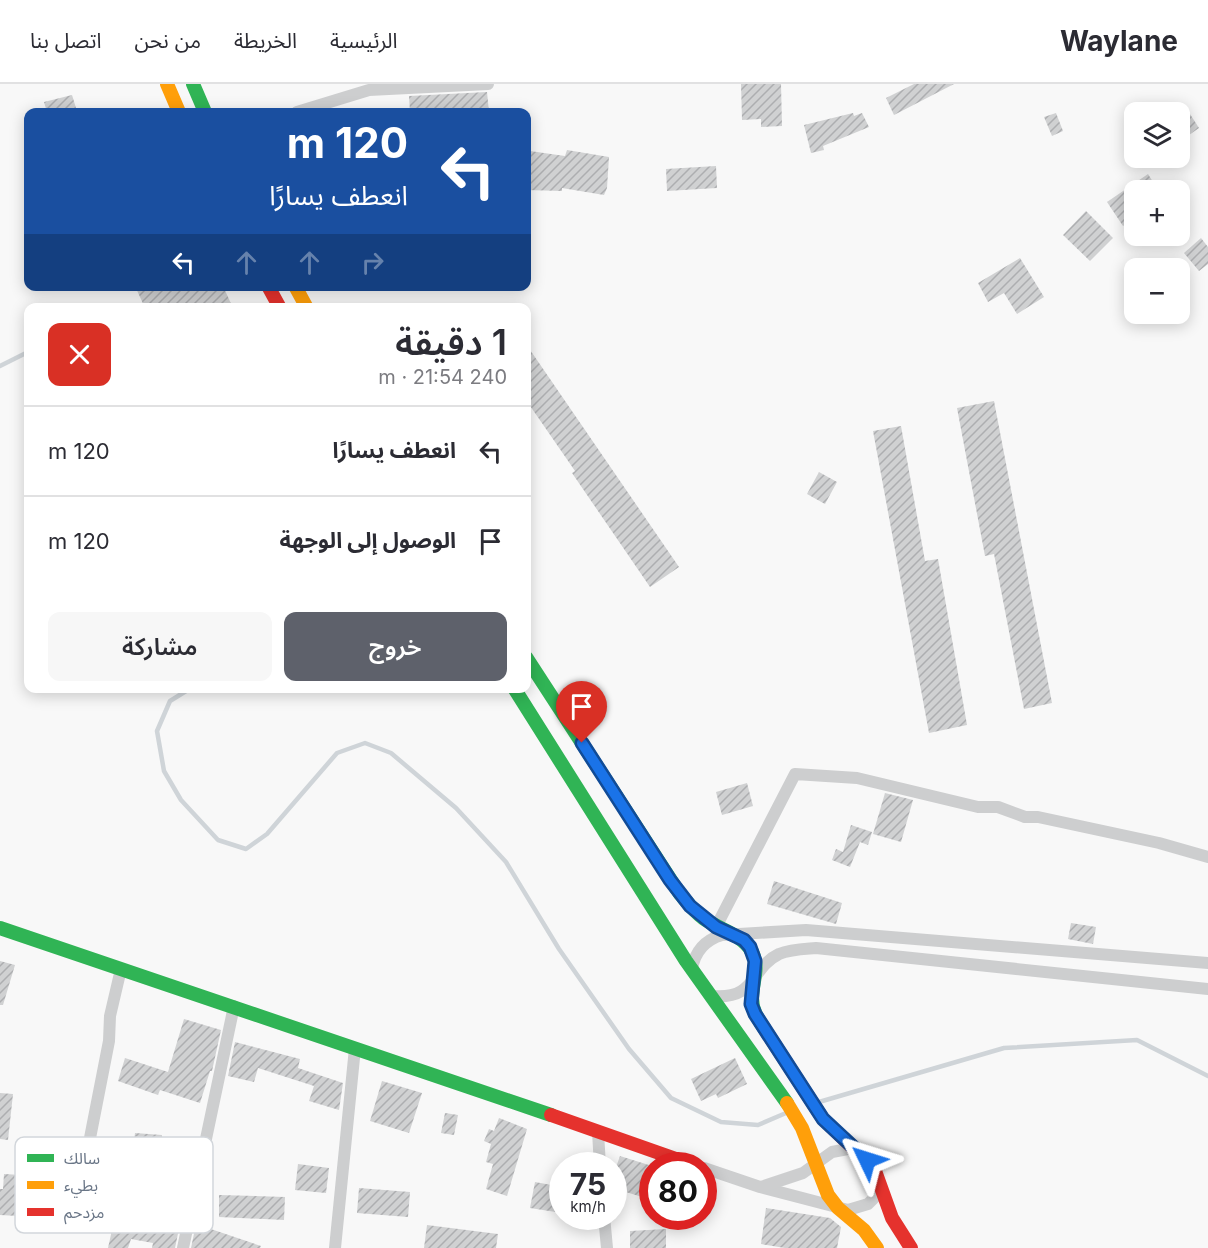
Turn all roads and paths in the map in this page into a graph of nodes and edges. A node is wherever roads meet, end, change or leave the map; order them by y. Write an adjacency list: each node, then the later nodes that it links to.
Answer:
1 (166, 84): 4 (main road)
2 (193, 84): 5 (main road)
3 (488, 84): 6 (street)
4 (177, 108)
5 (203, 108)
6 (310, 108)
7 (531, 665): 10 (main road)
8 (517, 693): 15 (main road)
9 (1208, 857): 10 (street)
10 (716, 927): 12 (main road)
11 (0, 928): 14 (main road)
12 (731, 935): 13 (street); 15 (street); 16 (main road)
13 (1208, 963)
14 (121, 969): 19 (main road); 22 (street)
15 (692, 969): 18 (main road)
16 (755, 980): 17 (street); 18 (street); 24 (main road)
17 (1208, 989)
18 (712, 996): 27 (main road)
19 (234, 1006): 20 (main road); 23 (street)
20 (355, 1048): 21 (main road); 35 (street)
21 (598, 1132): 25 (street); 26 (main road)
22 (90, 1137)
23 (206, 1137)
24 (853, 1148): 27 (street); 30 (main road)
25 (599, 1152)
26 (656, 1152)
27 (816, 1164): 29 (street); 31 (main road)
28 (717, 1172): 29 (street)
29 (760, 1187): 31 (street)
30 (882, 1190): 31 (street); 38 (main road)
31 (838, 1208): 37 (main road)
32 (605, 1230): 36 (street)
33 (186, 1233): 34 (street)
34 (183, 1248)
35 (335, 1248)
36 (607, 1248)
37 (878, 1248)
38 (911, 1248)

